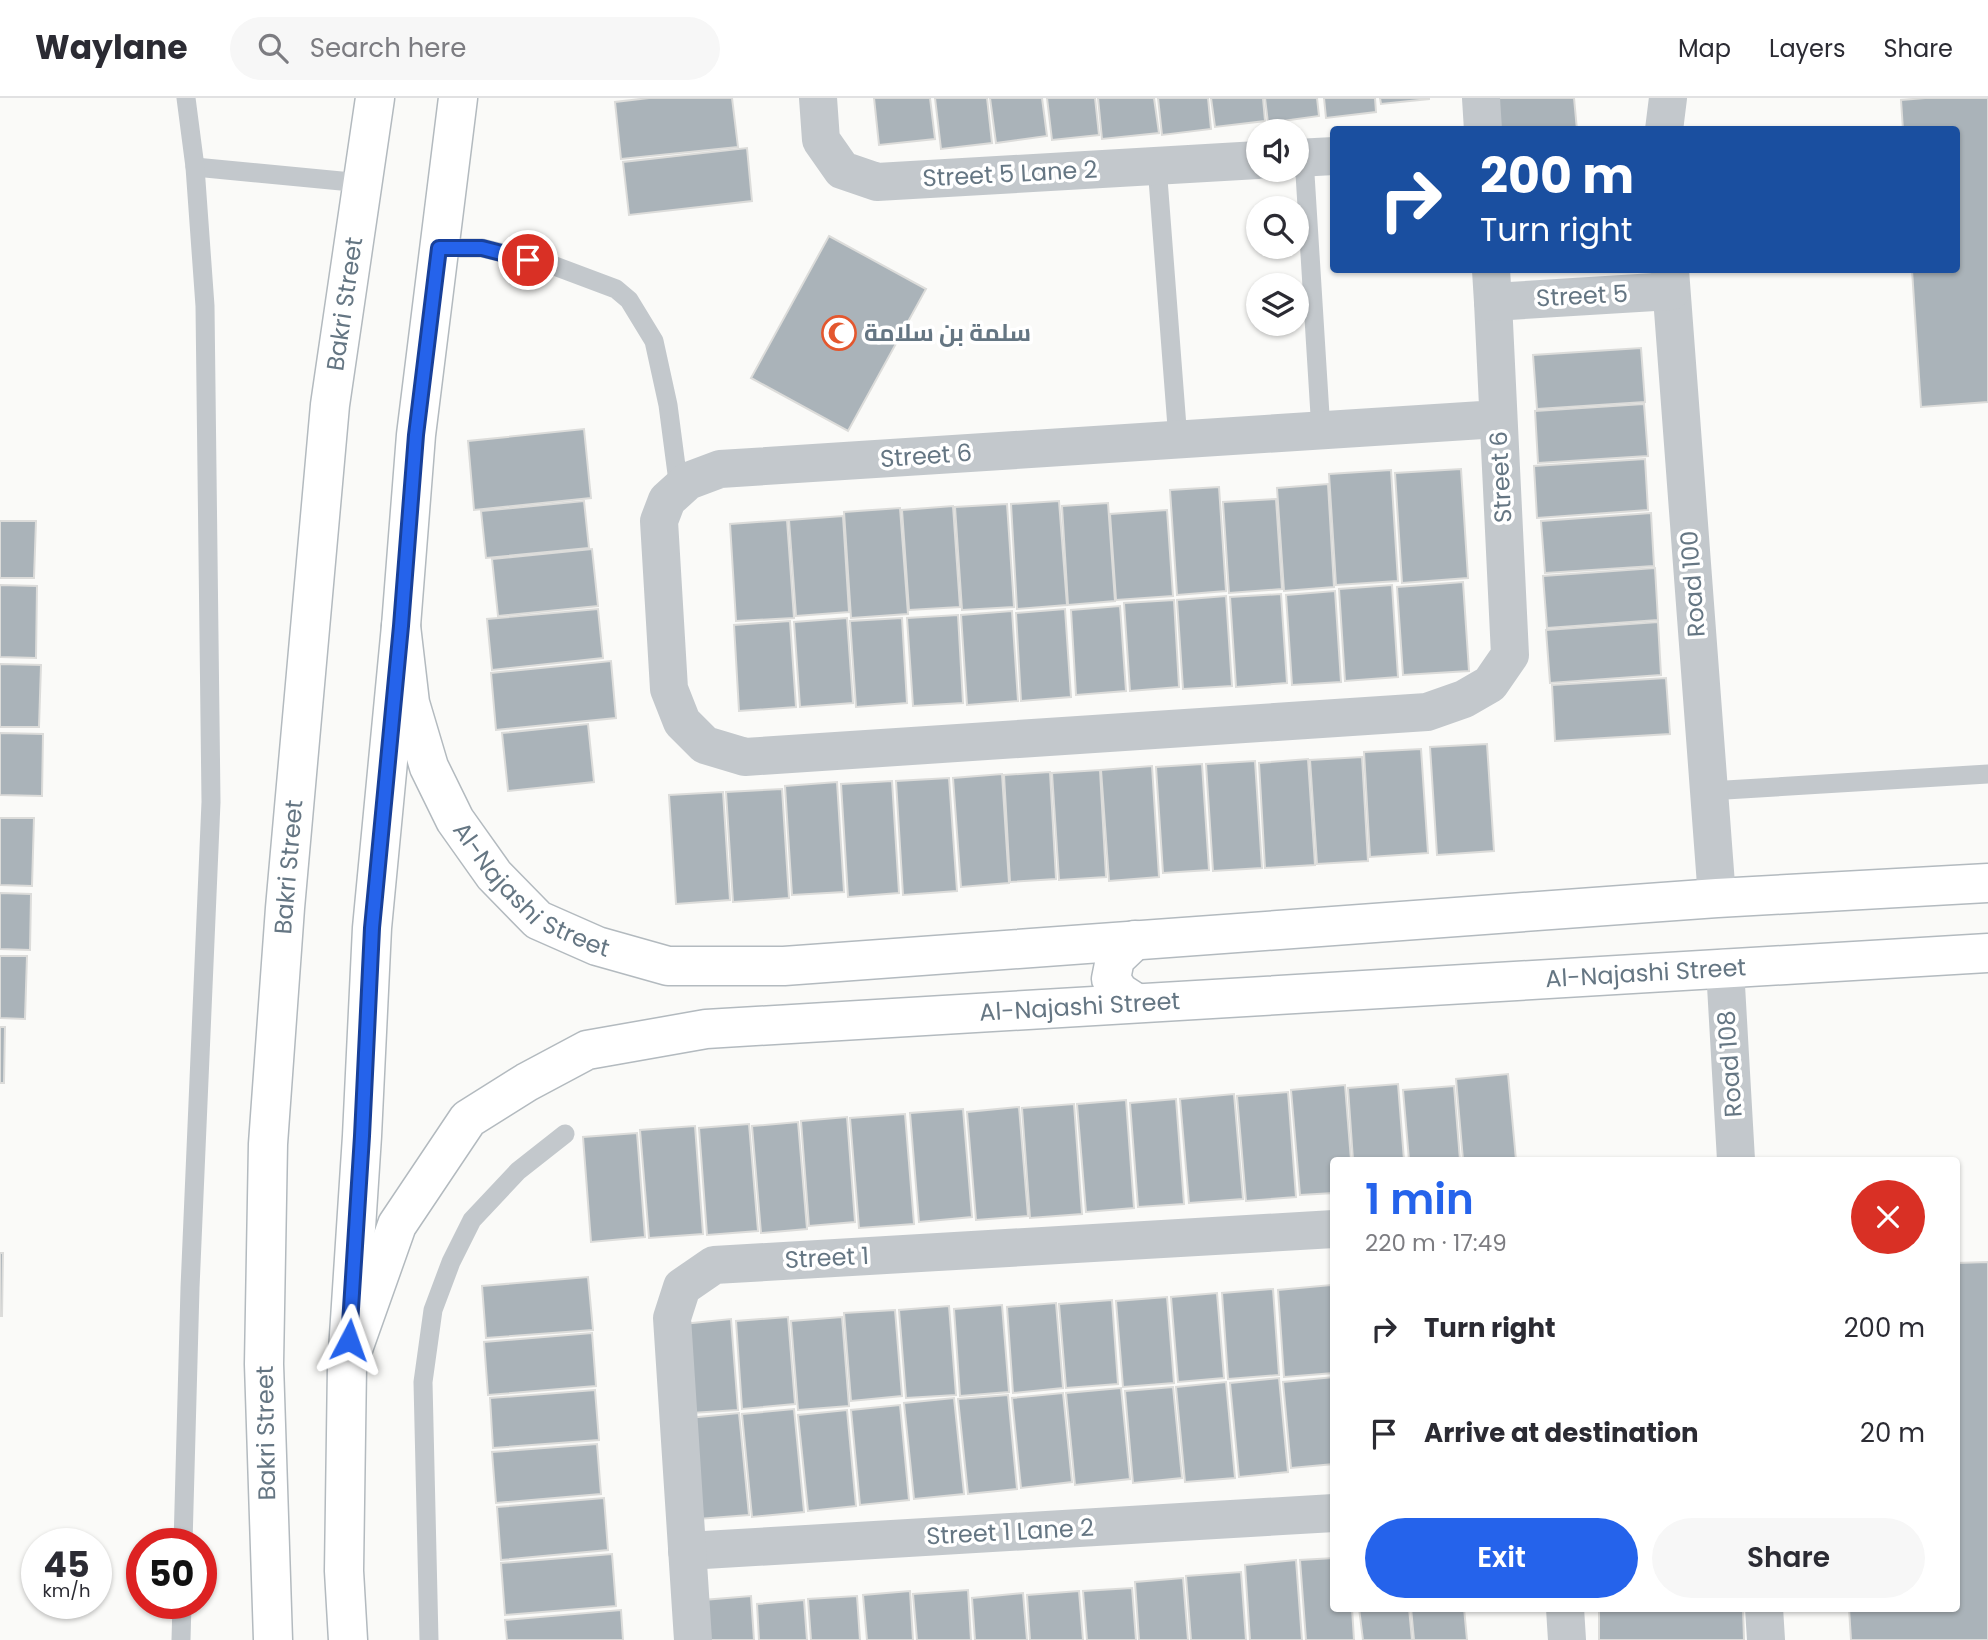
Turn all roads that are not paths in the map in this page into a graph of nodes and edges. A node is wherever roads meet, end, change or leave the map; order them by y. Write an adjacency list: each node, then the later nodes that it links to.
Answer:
1 (186, 98): 12 (lane)
2 (375, 98): 13 (main road, Bakri Street)
3 (458, 98): 14 (main road)
4 (818, 98): 11 (street, Street 5 Lane 2)
5 (1481, 98): 7 (street)
6 (1668, 98): 8 (street)
7 (1483, 126)
8 (1664, 126)
9 (1311, 157): 18 (lane)
10 (1246, 161): 11 (street, Street 5 Lane 2)
11 (1157, 166): 19 (lane)
12 (195, 167): 13 (lane); 35 (lane)
13 (362, 183): 41 (main road, Bakri Street)
14 (439, 248): 20 (lane); 21 (main road)
15 (1671, 280): 16 (street, Street 5); 23 (street, Road 100)
16 (1492, 286): 17 (street, Street 5)
17 (1499, 419): 18 (street, Street 6); 20 (street, Street 6)
18 (1321, 431): 19 (street, Street 6)
19 (1178, 440): 20 (street, Street 6)
20 (679, 489)
21 (401, 626): 26 (main road, Al-Najashi Street); 33 (main road)
22 (1988, 774): 23 (lane)
23 (1709, 792): 25 (street, Road 100)
24 (1988, 883): 25 (main road, Al-Najashi Street)
25 (1717, 898): 26 (main road, Al-Najashi Street)
26 (1135, 940): 29 (main road)
27 (1988, 953): 28 (main road, Al-Najashi Street)
28 (1725, 968): 29 (main road, Al-Najashi Street); 31 (street, Road 108)
29 (1136, 1003): 33 (main road, Al-Najashi Street)
30 (565, 1135): 43 (lane)
31 (1736, 1157)
32 (1330, 1228): 36 (street, Street 1)
33 (347, 1366): 42 (main road)
34 (1330, 1513): 36 (street, Street 1 Lane 2)
35 (183, 1528)
36 (687, 1551): 44 (street, Street 1)
37 (1565, 1612): 45 (street)
38 (1764, 1612): 46 (street)
39 (182, 1619): 40 (lane)
40 (181, 1640)
41 (273, 1640)
42 (348, 1640)
43 (429, 1640)
44 (694, 1640)
45 (1567, 1640)
46 (1766, 1640)

